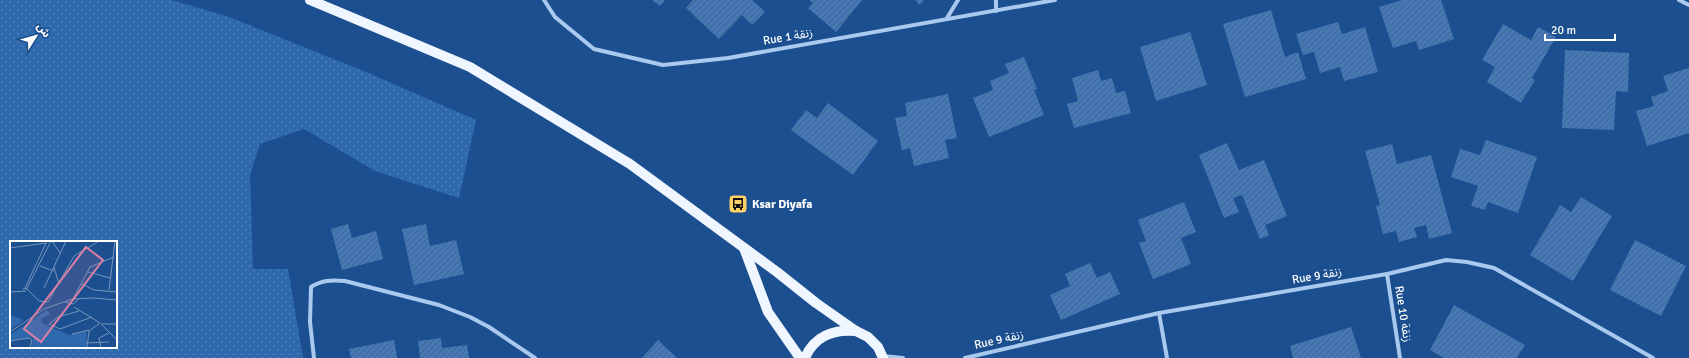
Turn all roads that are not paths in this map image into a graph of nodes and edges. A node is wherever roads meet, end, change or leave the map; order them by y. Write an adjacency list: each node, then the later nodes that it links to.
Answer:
1 (310, 0): 10 (main road)
2 (544, 0): 9 (street, Rue 1 زنقة)
3 (958, 0): 9 (street)
4 (996, 0): 8 (street)
5 (1055, 0): 8 (street, Rue 1 زنقة)
6 (1679, 0): 7 (street)
7 (1689, 5)
8 (996, 11): 9 (street, Rue 1 زنقة)
9 (947, 18)
10 (744, 248): 13 (main road); 17 (main road)
11 (1387, 274): 12 (street, Rue 9 زنقة); 22 (street, Rue 10 زنقة); 23 (street, Rue 9 زنقة)
12 (1159, 314): 20 (street, Rue 9 زنقة); 21 (street)
13 (856, 331): 14 (main road); 18 (main road)
14 (883, 357): 19 (street)
15 (314, 358): 16 (street)
16 (535, 358)
17 (800, 358)
18 (806, 358)
19 (903, 358)
20 (965, 358)
21 (1167, 358)
22 (1400, 358)
23 (1653, 358)

